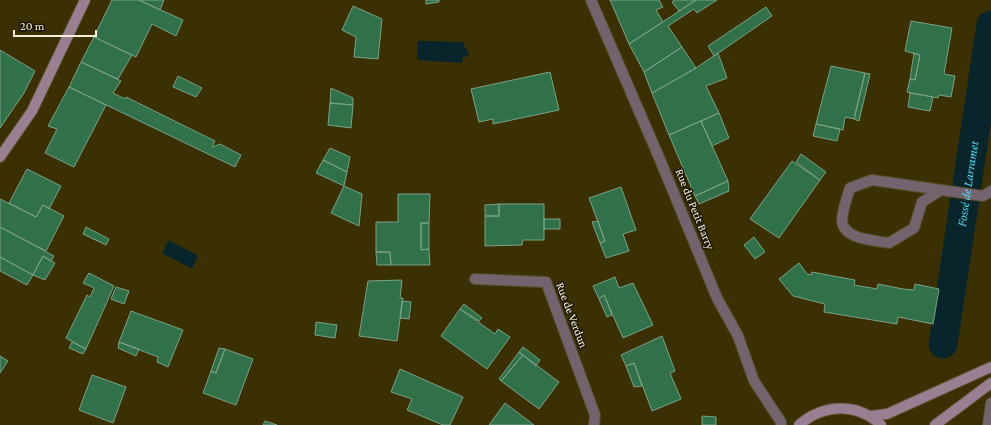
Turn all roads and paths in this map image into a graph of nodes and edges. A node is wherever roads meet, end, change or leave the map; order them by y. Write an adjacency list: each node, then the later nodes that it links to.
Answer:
1 (85, 0): 3 (street)
2 (591, 0): 12 (street, Rue du Petit Barry)
3 (0, 157)
4 (941, 190): 4 (street); 5 (street)
5 (991, 191)
6 (475, 279): 11 (street, Rue de Verdun)
7 (991, 368): 10 (street)
8 (991, 383): 15 (street)
9 (991, 403): 16 (street)
10 (870, 416): 13 (street); 14 (street)
11 (594, 425)
12 (781, 425)
13 (799, 425)
14 (881, 425)
15 (935, 425)
16 (988, 425)

